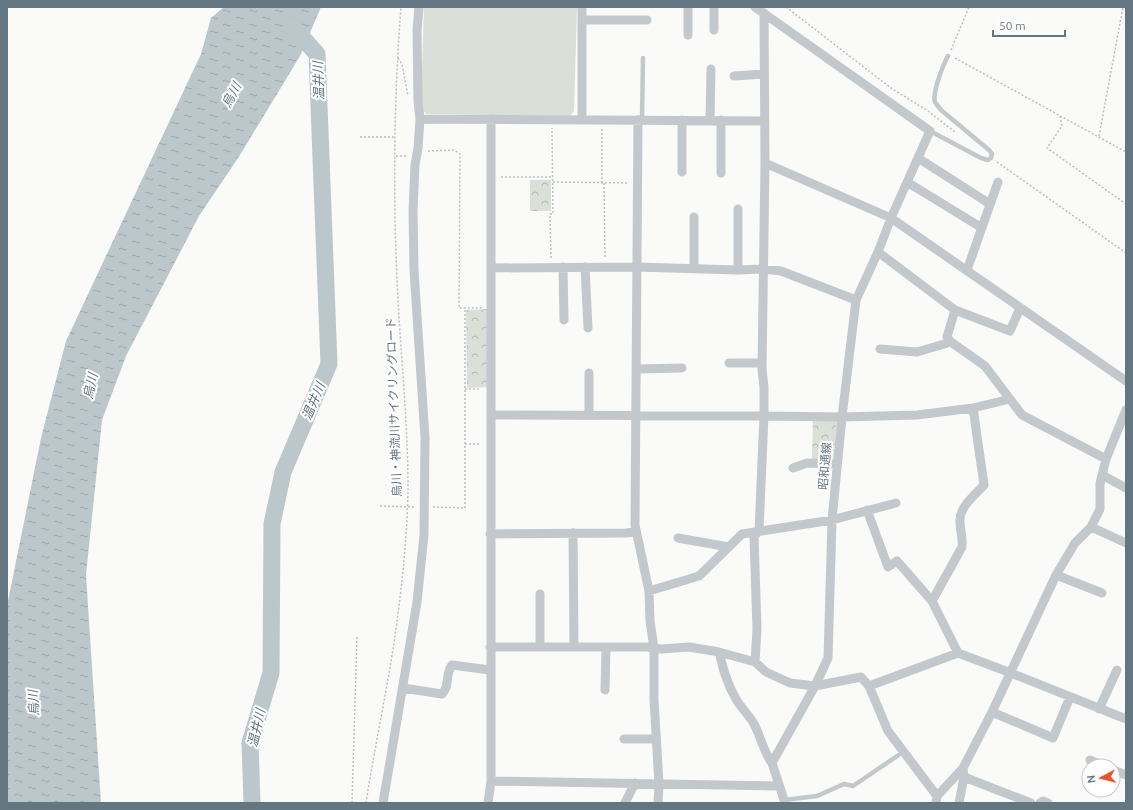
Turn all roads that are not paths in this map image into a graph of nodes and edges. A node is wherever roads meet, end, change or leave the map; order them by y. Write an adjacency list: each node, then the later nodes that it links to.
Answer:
1 (419, 7): 16 (street)
2 (582, 7): 7 (street)
3 (688, 7): 10 (street)
4 (714, 7): 9 (street)
5 (755, 7): 6 (street)
6 (764, 13): 14 (street); 24 (street)
7 (582, 20): 8 (street); 18 (street)
8 (647, 20)
9 (714, 30)
10 (688, 35)
11 (948, 56): 24 (lane)
12 (643, 58): 19 (lane)
13 (710, 69): 21 (street)
14 (764, 74): 15 (street); 23 (street)
15 (734, 76)
16 (420, 119): 17 (street); 100 (street)
17 (491, 119): 18 (street); 40 (street)
18 (582, 120): 19 (street)
19 (640, 120): 20 (street); 39 (street)
20 (682, 120): 21 (street); 27 (street)
21 (710, 120): 22 (street)
22 (722, 120): 23 (street); 28 (street)
23 (764, 120): 26 (street)
24 (930, 131): 25 (street, 昭和通線)
25 (918, 158): 29 (street, 昭和通線); 31 (street)
26 (765, 164): 34 (street); 42 (street)
27 (682, 172)
28 (721, 173)
29 (907, 182): 34 (street, 昭和通線); 35 (street)
30 (998, 182): 31 (street)
31 (990, 204): 35 (street)
32 (738, 209): 43 (street)
33 (694, 217): 41 (street)
34 (891, 218): 36 (street, 昭和通線); 44 (street)
35 (982, 228): 44 (street)
36 (878, 252): 45 (street, 昭和通線); 47 (street)
37 (563, 267): 38 (street); 40 (street); 48 (street)
38 (585, 267): 39 (street); 49 (street)
39 (636, 267): 41 (street); 55 (street)
40 (492, 268): 61 (street)
41 (694, 268): 43 (street)
42 (763, 269): 43 (street); 45 (street); 53 (street)
43 (738, 270)
44 (967, 270): 46 (street)
45 (856, 300): 65 (street, 昭和通線)
46 (1020, 308): 47 (street); 57 (street)
47 (955, 310): 50 (street)
48 (564, 320)
49 (588, 328)
50 (951, 342): 51 (street); 58 (street)
51 (880, 349)
52 (729, 363): 53 (street)
53 (762, 363): 64 (street)
54 (682, 368): 55 (street)
55 (636, 369): 63 (street)
56 (589, 373): 62 (street)
57 (1126, 381)
58 (1010, 399): 59 (street); 66 (street)
59 (973, 408): 65 (street); 86 (street)
60 (1126, 410): 66 (street)
61 (491, 415): 62 (street); 78 (street)
62 (589, 415): 63 (street)
63 (637, 416): 64 (street); 76 (street)
64 (764, 416): 65 (street); 75 (street)
65 (842, 417): 67 (street, 昭和通線)
66 (1106, 459): 69 (street)
67 (837, 464): 68 (street); 73 (street, 昭和通線)
68 (793, 468)
69 (1102, 475): 70 (street); 74 (street)
70 (1126, 488)
71 (896, 503): 72 (street)
72 (867, 510): 73 (street); 86 (street)
73 (832, 520): 75 (street); 98 (street, 昭和通線)
74 (1091, 527): 80 (street); 82 (street)
75 (759, 531): 81 (street); 94 (street)
76 (636, 532): 77 (street); 83 (street)
77 (572, 533): 78 (street); 89 (street)
78 (490, 534): 87 (street)
79 (678, 538): 81 (street)
80 (1126, 543)
81 (729, 547): 83 (street)
82 (1056, 575): 84 (street); 97 (street)
83 (649, 591): 91 (street)
84 (1102, 592)
85 (540, 594): 88 (street)
86 (932, 601): 93 (street)
87 (490, 647): 88 (street); 95 (street)
88 (540, 647): 89 (street)
89 (574, 647): 90 (street)
90 (606, 647): 91 (street); 101 (street)
91 (654, 648): 92 (street); 107 (street)
92 (719, 652): 94 (street); 109 (street)
93 (958, 653): 97 (street); 99 (street)
94 (756, 662): 98 (street)
95 (490, 670): 100 (street); 111 (street)
96 (1117, 670): 103 (street)
97 (1011, 673): 102 (street); 104 (street)
98 (815, 686): 99 (street); 109 (street, 昭和通線)
99 (869, 686): 108 (street)
100 (403, 688): 117 (street)
101 (605, 690)
102 (1070, 697): 103 (street); 104 (street)
103 (1099, 709): 105 (street)
104 (992, 712): 110 (street)
105 (1126, 719)
106 (624, 739): 107 (street)
107 (656, 739): 113 (street)
108 (903, 752): 115 (street); 116 (lane)
109 (772, 763): 114 (street)
110 (964, 773): 115 (street); 121 (street); 122 (street)
111 (491, 781): 112 (street); 118 (street)
112 (636, 783): 113 (street); 119 (street)
113 (659, 784): 114 (street); 120 (street)
114 (779, 786): 116 (street)
115 (937, 799)
116 (785, 801)
117 (383, 803)
118 (488, 803)
119 (625, 803)
120 (658, 803)
121 (959, 803)
122 (1031, 803)
123 (1040, 803): 124 (street)
124 (1048, 803)

